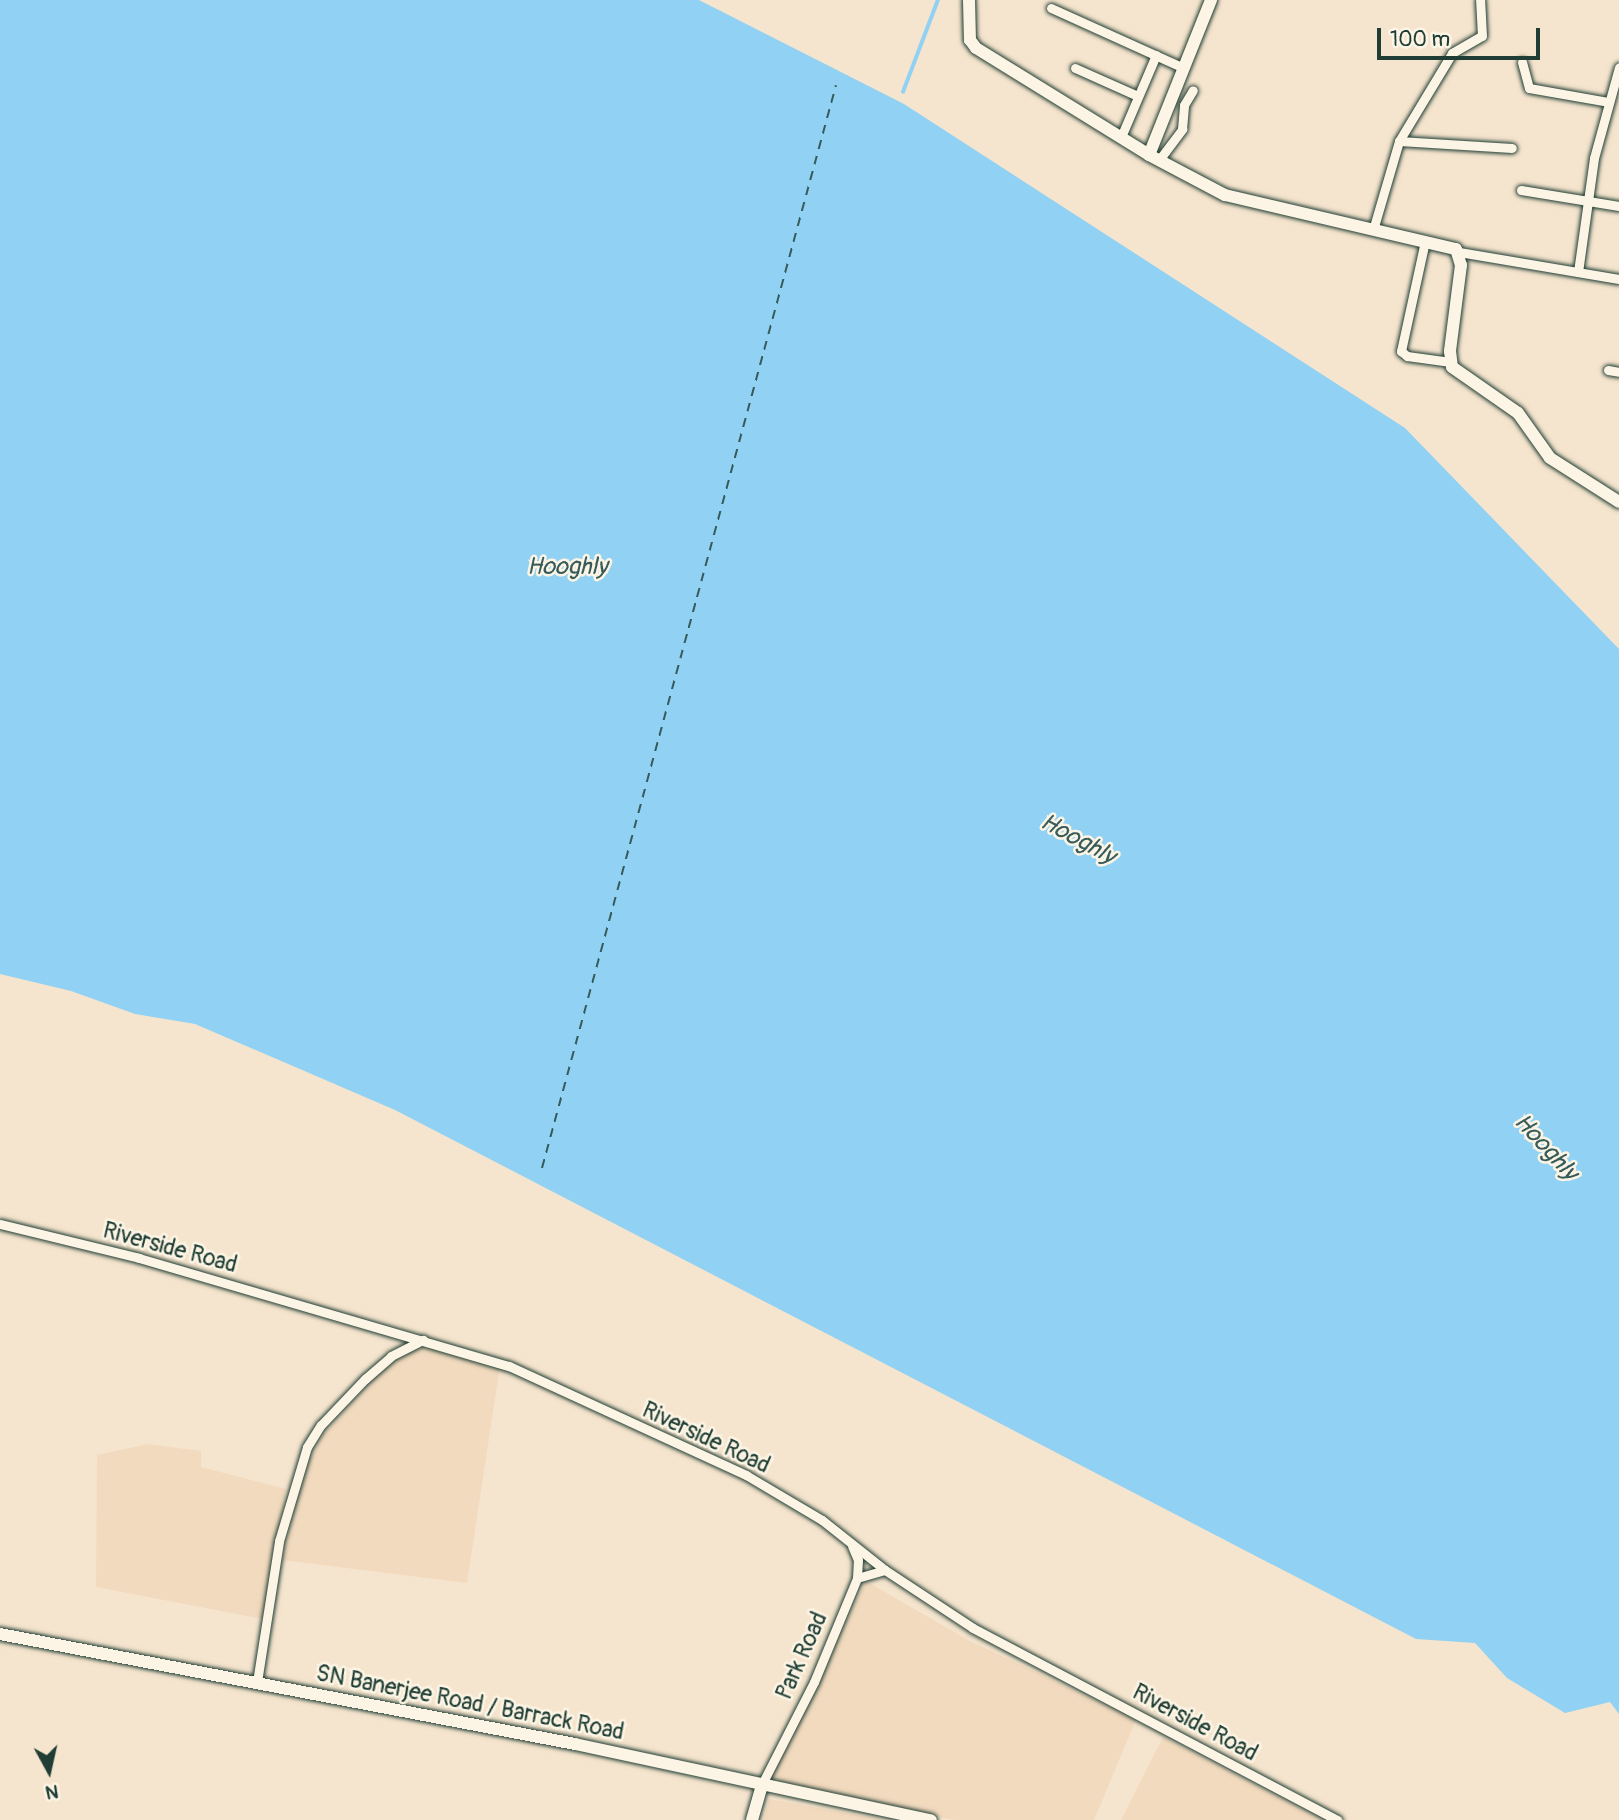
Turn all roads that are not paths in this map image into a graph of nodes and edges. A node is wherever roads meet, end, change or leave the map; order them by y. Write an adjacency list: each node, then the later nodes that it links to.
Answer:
1 (969, 0): 13 (street)
2 (1211, 0): 9 (street)
3 (1480, 0): 14 (street)
4 (1051, 8): 5 (street)
5 (1156, 55): 9 (street); 11 (street)
6 (1522, 62): 12 (street)
7 (1619, 67): 12 (street)
8 (1075, 68): 11 (street)
9 (1184, 68): 16 (street)
10 (1193, 90): 16 (street)
11 (1138, 96): 13 (street)
12 (1608, 102): 18 (street)
13 (1121, 137): 16 (street)
14 (1399, 141): 15 (street); 20 (street)
15 (1512, 148)
16 (1154, 157): 20 (street)
17 (1521, 190): 18 (street)
18 (1586, 201): 19 (street); 23 (street)
19 (1619, 206)
20 (1373, 230): 21 (street)
21 (1425, 241): 22 (street); 25 (street)
22 (1459, 252): 23 (street); 25 (street)
23 (1578, 272): 24 (street)
24 (1619, 279)
25 (1451, 362): 28 (street)
26 (1608, 370): 27 (street)
27 (1619, 372)
28 (1619, 502)
29 (0, 1224): 30 (street, Riverside Road)
30 (423, 1340): 31 (street, Riverside Road); 35 (street)
31 (848, 1540): 32 (street, Riverside Road); 33 (street)
32 (885, 1570): 33 (street); 39 (street, Riverside Road)
33 (857, 1578): 36 (street, Park Road)
34 (0, 1634): 35 (street, SN Banerjee Road / Barrack Road)
35 (257, 1682): 36 (street, SN Banerjee Road / Barrack Road)
36 (762, 1784): 37 (street); 38 (street, SN Banerjee Road / Barrack Road)
37 (752, 1820)
38 (931, 1820)
39 (1337, 1820)

